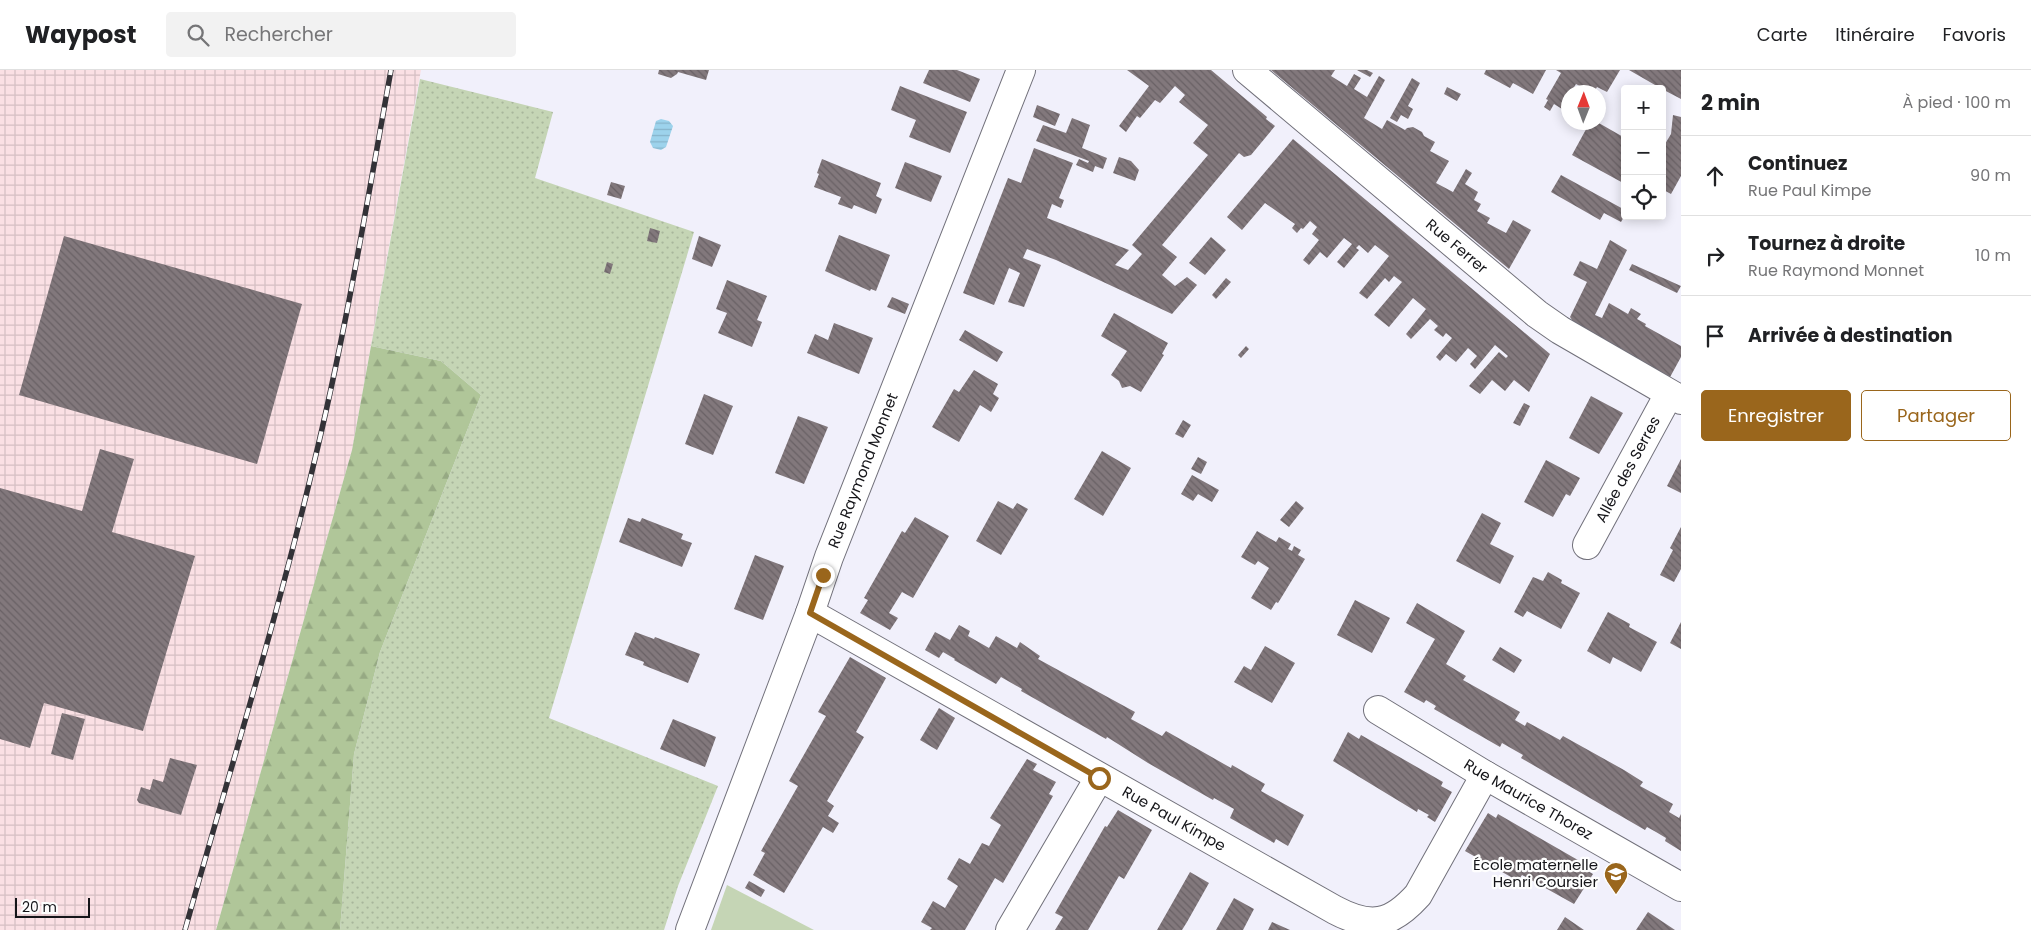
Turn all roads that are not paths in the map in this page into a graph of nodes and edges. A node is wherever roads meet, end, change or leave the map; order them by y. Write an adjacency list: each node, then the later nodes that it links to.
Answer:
1 (1021, 70): 5 (street, Rue Raymond Monnet)
2 (1247, 70): 3 (street, Rue Ferrer)
3 (1675, 397): 4 (street, Allée des Serres)
4 (1587, 545)
5 (810, 613): 8 (street, Rue Paul Kimpe); 10 (street, Rue Raymond Monnet)
6 (1378, 710): 7 (street, Rue Maurice Thorez)
7 (1486, 775): 8 (street, Rue Paul Kimpe); 9 (street, Rue Maurice Thorez)
8 (1099, 778): 11 (street)
9 (1681, 887)
10 (690, 930)
11 (1010, 930)

